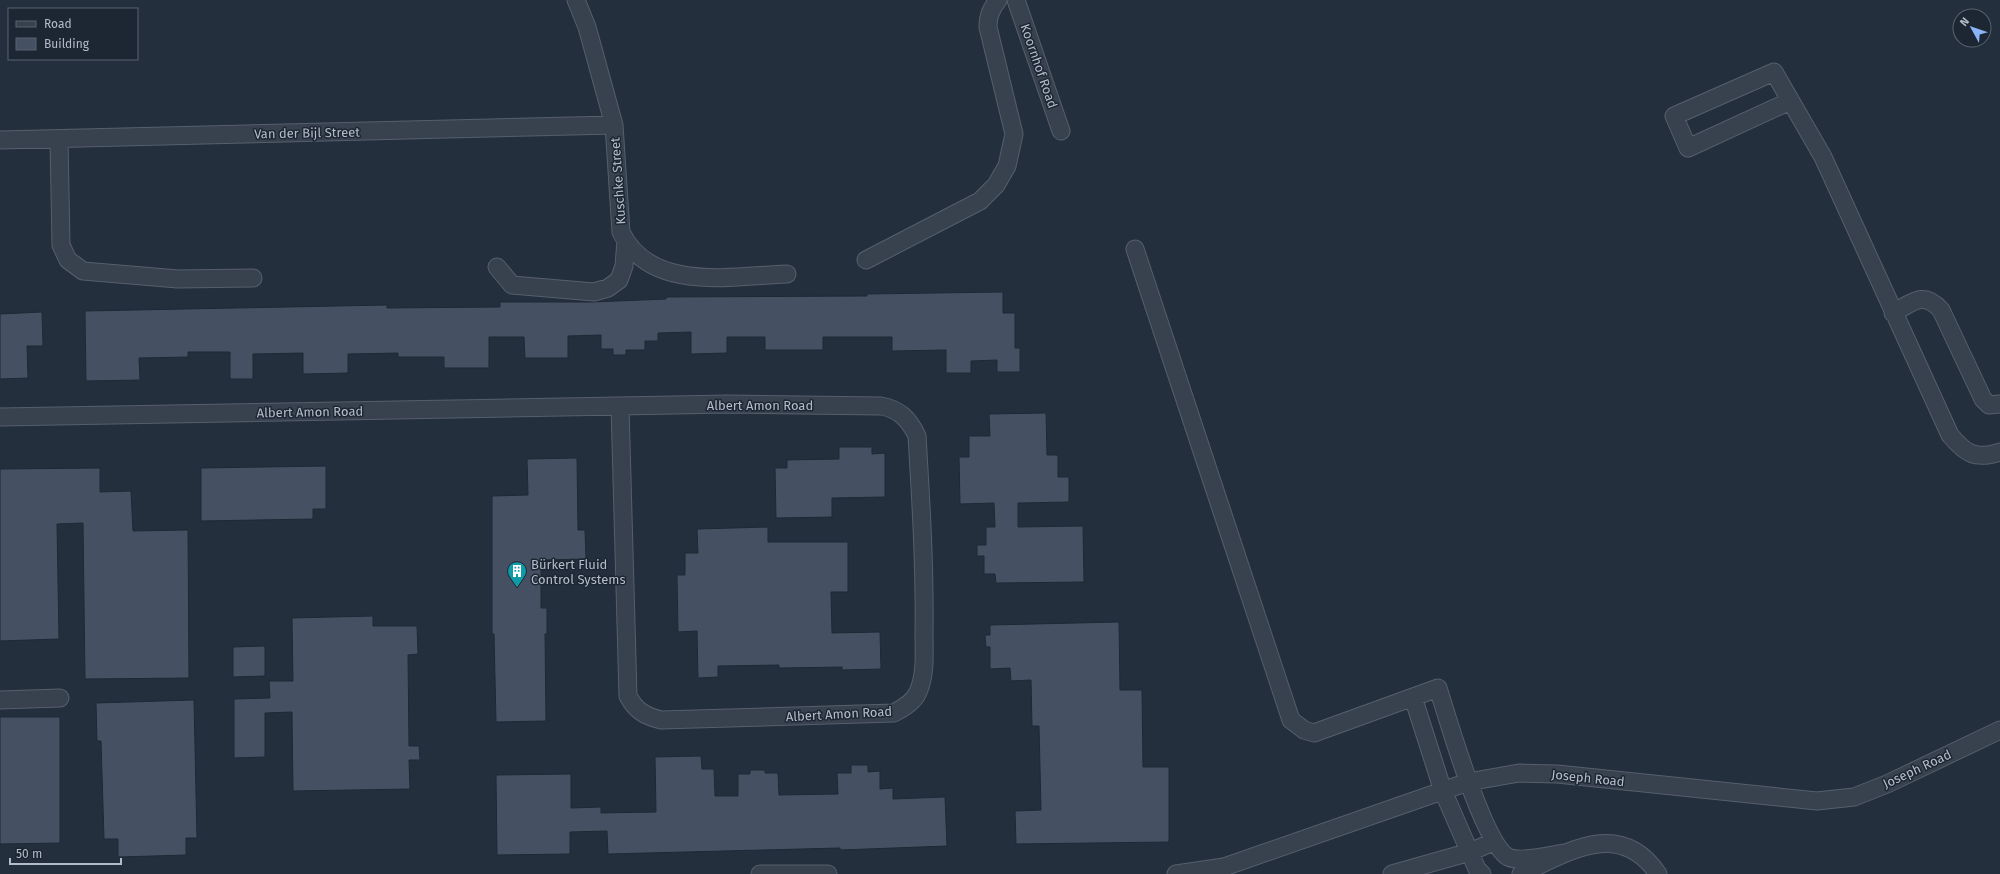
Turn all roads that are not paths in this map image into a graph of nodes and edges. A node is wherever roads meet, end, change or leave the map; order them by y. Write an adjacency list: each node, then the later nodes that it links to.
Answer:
1 (576, 0): 5 (street, Kuschke Street)
2 (998, 0): 11 (street)
3 (1016, 0): 6 (street, Koornhof Road)
4 (1790, 101): 4 (street); 15 (street)
5 (614, 125): 7 (street, Van der Bijl Street); 9 (street, Kuschke Street)
6 (1061, 131)
7 (59, 139): 8 (street, Van der Bijl Street); 14 (street)
8 (0, 140)
9 (626, 241): 12 (street); 13 (street, Kuschke Street)
10 (1135, 250): 20 (street)
11 (866, 260)
12 (497, 267)
13 (787, 274)
14 (252, 278)
15 (1893, 313): 16 (street); 19 (street)
16 (2000, 404)
17 (620, 406): 17 (street, Albert Amon Road); 18 (street, Albert Amon Road)
18 (0, 417)
19 (2000, 452)
20 (1413, 697): 24 (street); 25 (street)
21 (60, 698): 22 (street)
22 (0, 700)
23 (2000, 730): 24 (street, Joseph Road)
24 (1468, 782): 25 (street, Joseph Road); 26 (street)
25 (1443, 791): 27 (street); 31 (street, Joseph Road)
26 (1493, 842): 27 (street); 28 (street)
27 (1470, 852): 32 (street); 33 (street)
28 (1565, 853): 34 (street); 35 (street)
29 (760, 874): 30 (street)
30 (828, 874)
31 (1176, 874)
32 (1392, 874)
33 (1482, 874)
34 (1521, 874)
35 (1658, 874)

